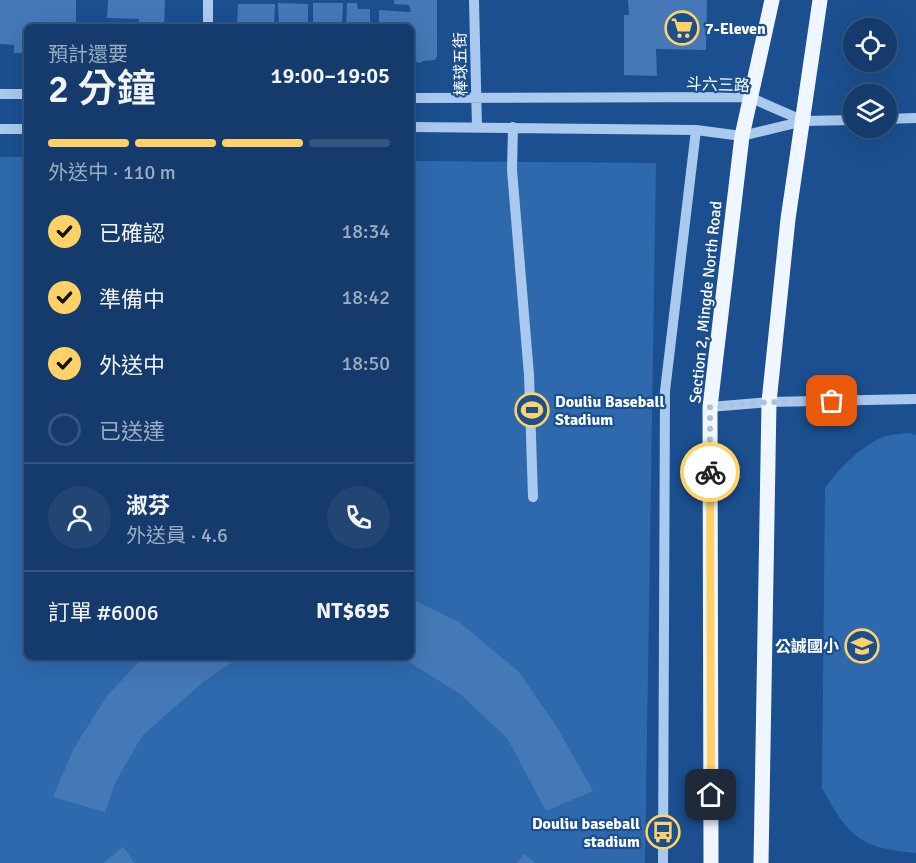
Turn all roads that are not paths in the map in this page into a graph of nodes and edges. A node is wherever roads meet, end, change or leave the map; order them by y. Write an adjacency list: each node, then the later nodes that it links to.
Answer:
1 (208, 0): 5 (street)
2 (474, 0): 10 (street, 棒球五街)
3 (772, 0): 8 (main road, Section 2, Mingde North Road)
4 (820, 0): 14 (main road)
5 (208, 24)
6 (0, 94): 7 (street)
7 (24, 94)
8 (749, 97): 10 (street, 斗六三路); 14 (street, 斗六三路); 21 (main road, Section 2, Mingde North Road)
9 (414, 98): 10 (street, 斗六三路)
10 (475, 98): 16 (street, 棒球五街)
11 (897, 118): 12 (street)
12 (916, 118)
13 (843, 120): 14 (street)
14 (804, 121): 21 (street); 23 (main road)
15 (414, 127): 16 (street)
16 (477, 127): 17 (street)
17 (513, 127): 20 (street); 25 (street)
18 (0, 129): 19 (street)
19 (24, 129)
20 (696, 130): 21 (street); 26 (street)
21 (742, 136): 24 (main road, Section 2, Mingde North Road)
22 (916, 399): 23 (street)
23 (769, 402): 24 (street); 28 (main road)
24 (710, 407): 27 (main road, Section 2, Mingde North Road)
25 (533, 497)
26 (663, 863)
27 (711, 863)
28 (761, 863)

